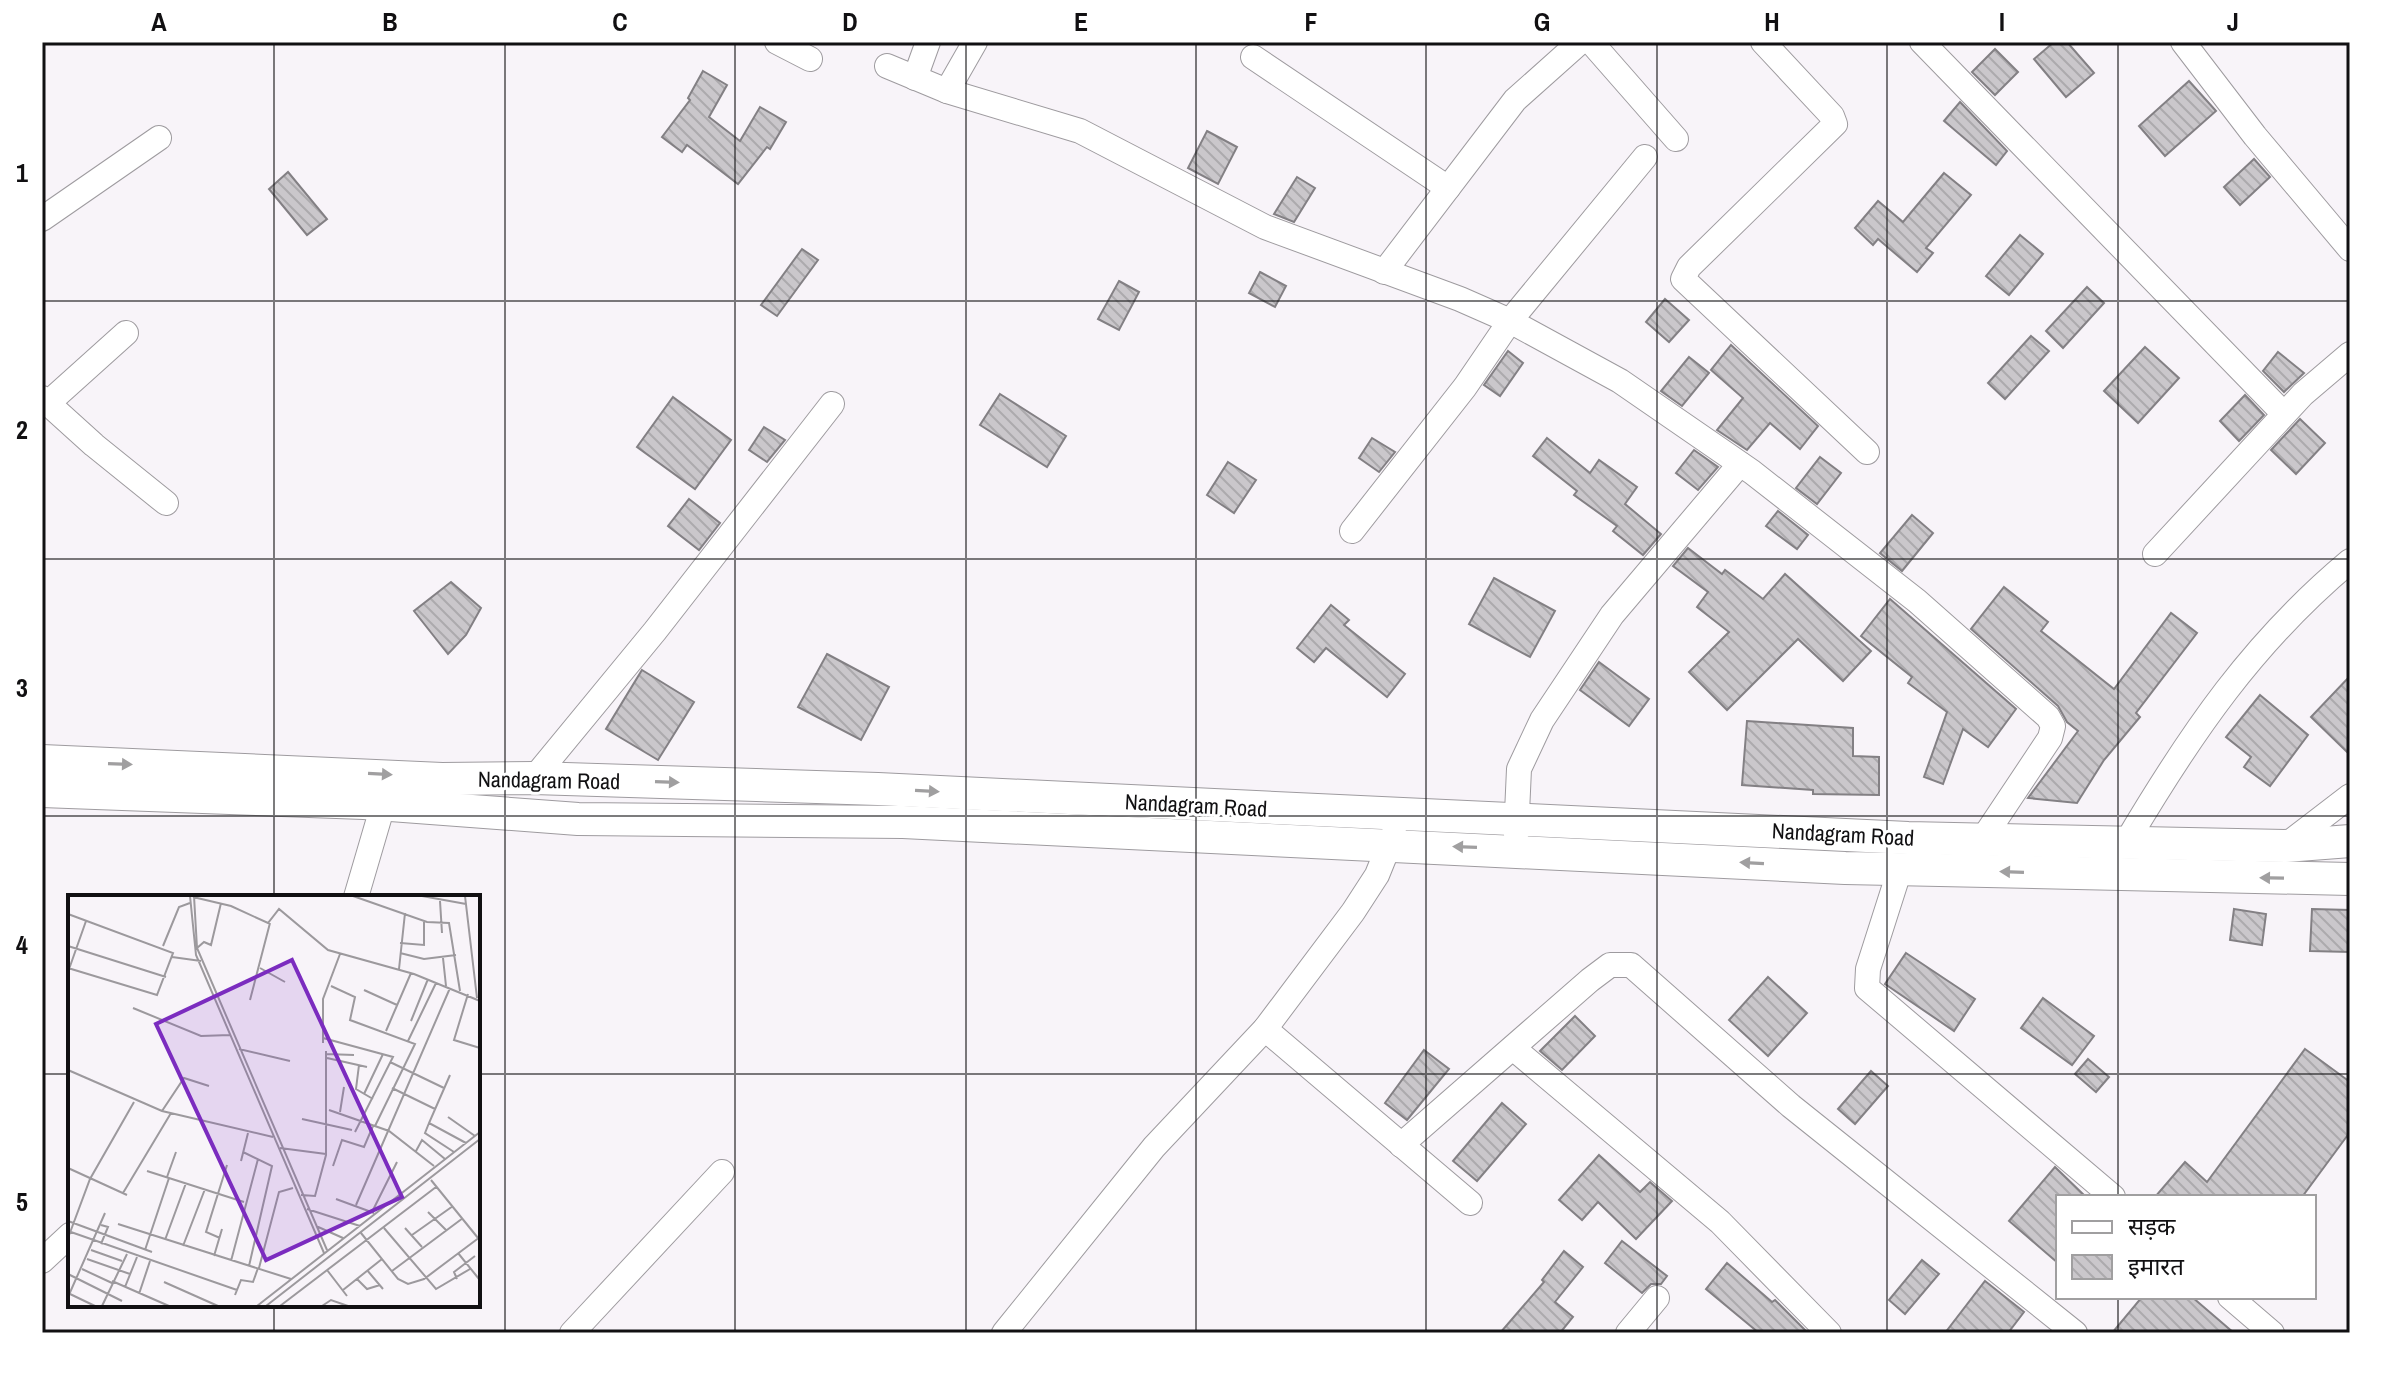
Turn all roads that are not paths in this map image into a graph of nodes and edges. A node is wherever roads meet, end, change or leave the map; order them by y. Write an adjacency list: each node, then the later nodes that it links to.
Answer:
1 (777, 42): 10 (street)
2 (928, 42): 12 (street)
3 (975, 42): 13 (street)
4 (1580, 42): 17 (street)
5 (1591, 42): 15 (street)
6 (1763, 42): 27 (street)
7 (1922, 42): 26 (street)
8 (2183, 42): 19 (street)
9 (1253, 57): 17 (street)
10 (810, 59)
11 (887, 66): 12 (street)
12 (915, 78): 13 (street)
13 (947, 91): 20 (street)
14 (159, 138): 18 (street)
15 (1676, 139)
16 (1645, 157): 21 (street)
17 (1448, 188): 20 (street)
18 (42, 219)
19 (2350, 249)
20 (1384, 272): 21 (street)
21 (1510, 321): 28 (street); 30 (street)
22 (126, 333): 24 (street)
23 (2350, 354): 26 (street)
24 (44, 401): 29 (street)
25 (832, 404): 34 (street)
26 (2284, 414): 31 (street)
27 (1867, 452)
28 (1740, 464): 40 (street); 43 (street)
29 (166, 503)
30 (1352, 531)
31 (2155, 554)
32 (2350, 561): 44 (street)
33 (42, 761): 35 (street, Nandagram Road, one-way to 35)
34 (534, 778): 35 (street, Nandagram Road, one-way to 34); 36 (street, Nandagram Road, one-way to 36)
35 (195, 781): 37 (street, Nandagram Road); 39 (street, Nandagram Road)
36 (738, 785): 41 (street); 42 (street, Nandagram Road, one-way to 42)
37 (42, 791)
38 (2350, 796): 46 (street)
39 (383, 805): 41 (street, Nandagram Road); 50 (street)
40 (1516, 818): 42 (street, Nandagram Road); 43 (street, Nandagram Road); 47 (street)
41 (736, 821): 42 (street, Nandagram Road)
42 (1395, 830): 47 (street, Nandagram Road, one-way to 42); 51 (street)
43 (1984, 837): 44 (street, Nandagram Road)
44 (2127, 841): 46 (street, Nandagram Road)
45 (2350, 841): 46 (street, Nandagram Road)
46 (2285, 846)
47 (1515, 850): 48 (street, Nandagram Road, one-way to 47)
48 (1900, 869): 49 (street, Nandagram Road, one-way to 48); 55 (street)
49 (2350, 879)
50 (357, 895)
51 (1265, 1029): 53 (street); 63 (street)
52 (1513, 1048): 53 (street); 61 (street); 65 (street)
53 (1401, 1145): 56 (street)
54 (722, 1172): 62 (street)
55 (2111, 1195)
56 (1470, 1203)
57 (68, 1237): 58 (street)
58 (42, 1261)
59 (1657, 1298): 64 (street)
60 (2232, 1299): 66 (street)
61 (1824, 1332)
62 (572, 1333)
63 (1004, 1333)
64 (1628, 1333)
65 (2075, 1333)
66 (2272, 1333)

